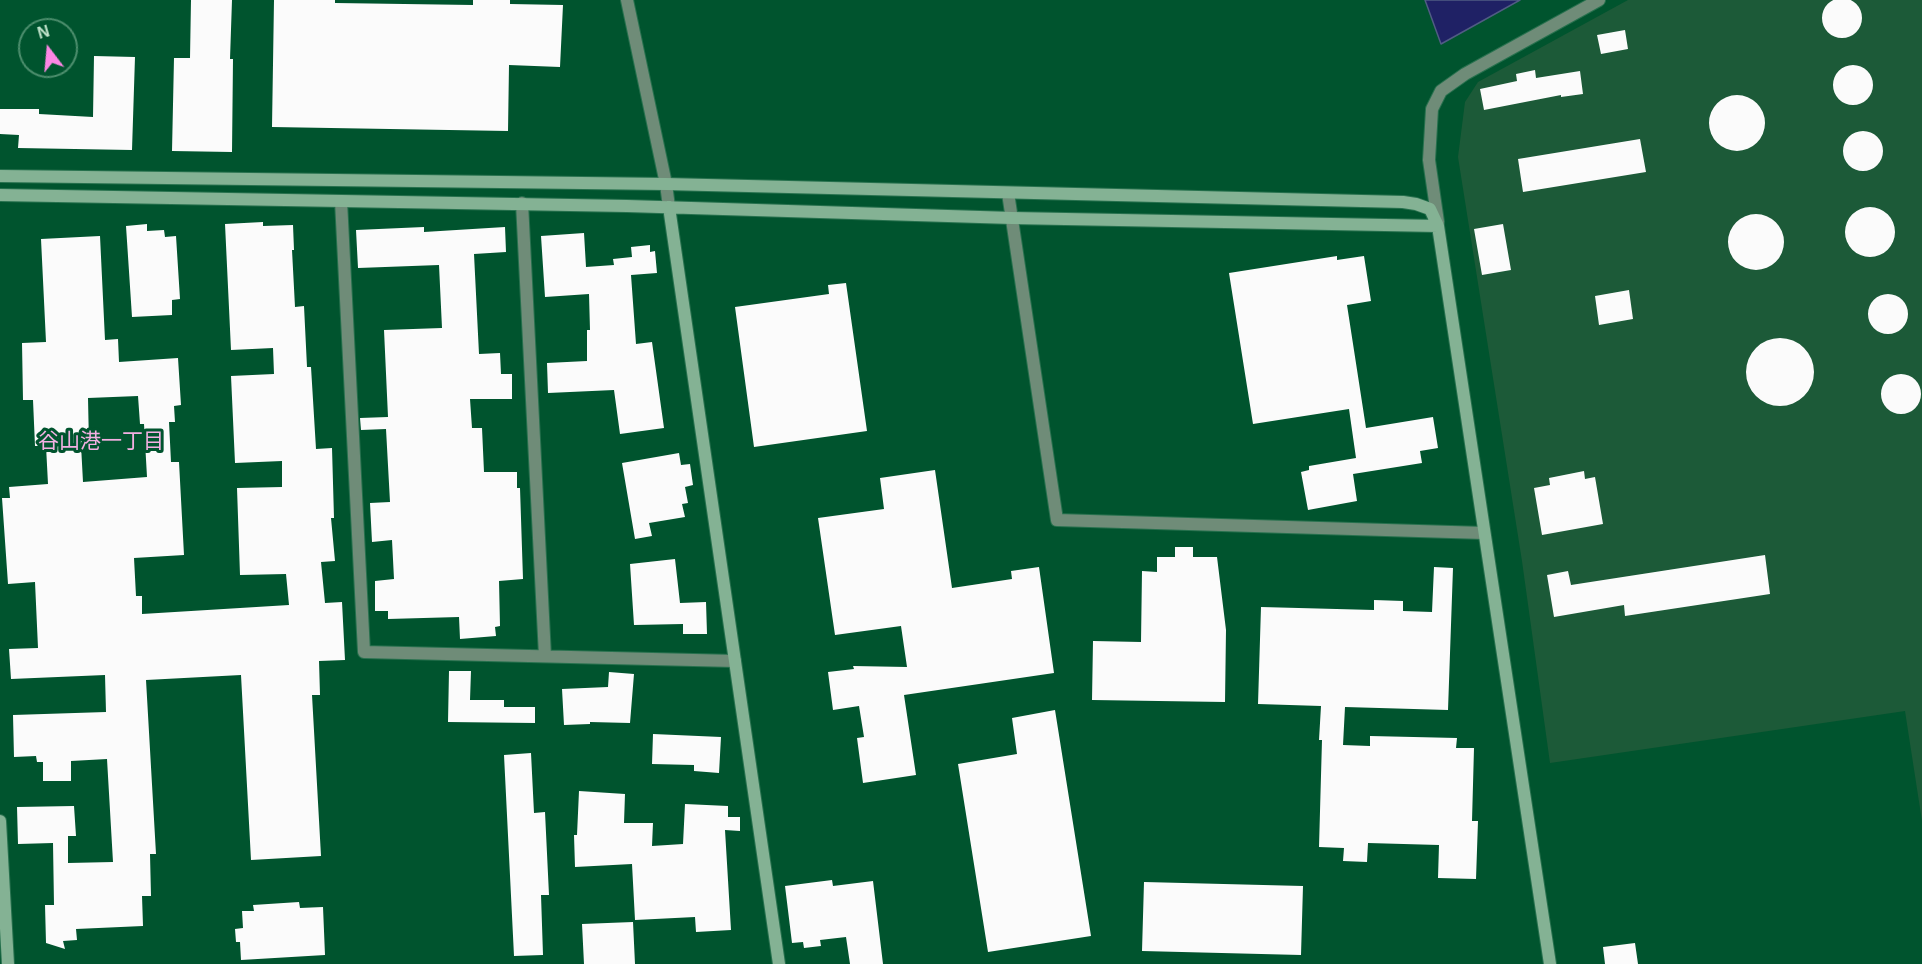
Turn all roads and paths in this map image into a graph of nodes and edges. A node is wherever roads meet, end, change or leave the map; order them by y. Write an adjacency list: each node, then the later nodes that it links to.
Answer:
1 (627, 0): 4 (street)
2 (1599, 0): 11 (street)
3 (0, 176): 4 (street)
4 (666, 184): 5 (street); 9 (street)
5 (1008, 193): 10 (street); 11 (street)
6 (0, 195): 7 (street)
7 (341, 201): 8 (street); 13 (street)
8 (522, 203): 9 (street); 13 (street)
9 (669, 207): 10 (street); 14 (street)
10 (1012, 218): 11 (street); 12 (street)
11 (1438, 226): 12 (street)
12 (1484, 532): 18 (street)
13 (545, 656): 14 (street)
14 (735, 661): 17 (street)
15 (0, 821): 16 (street)
16 (8, 964)
17 (779, 964)
18 (1550, 964)

